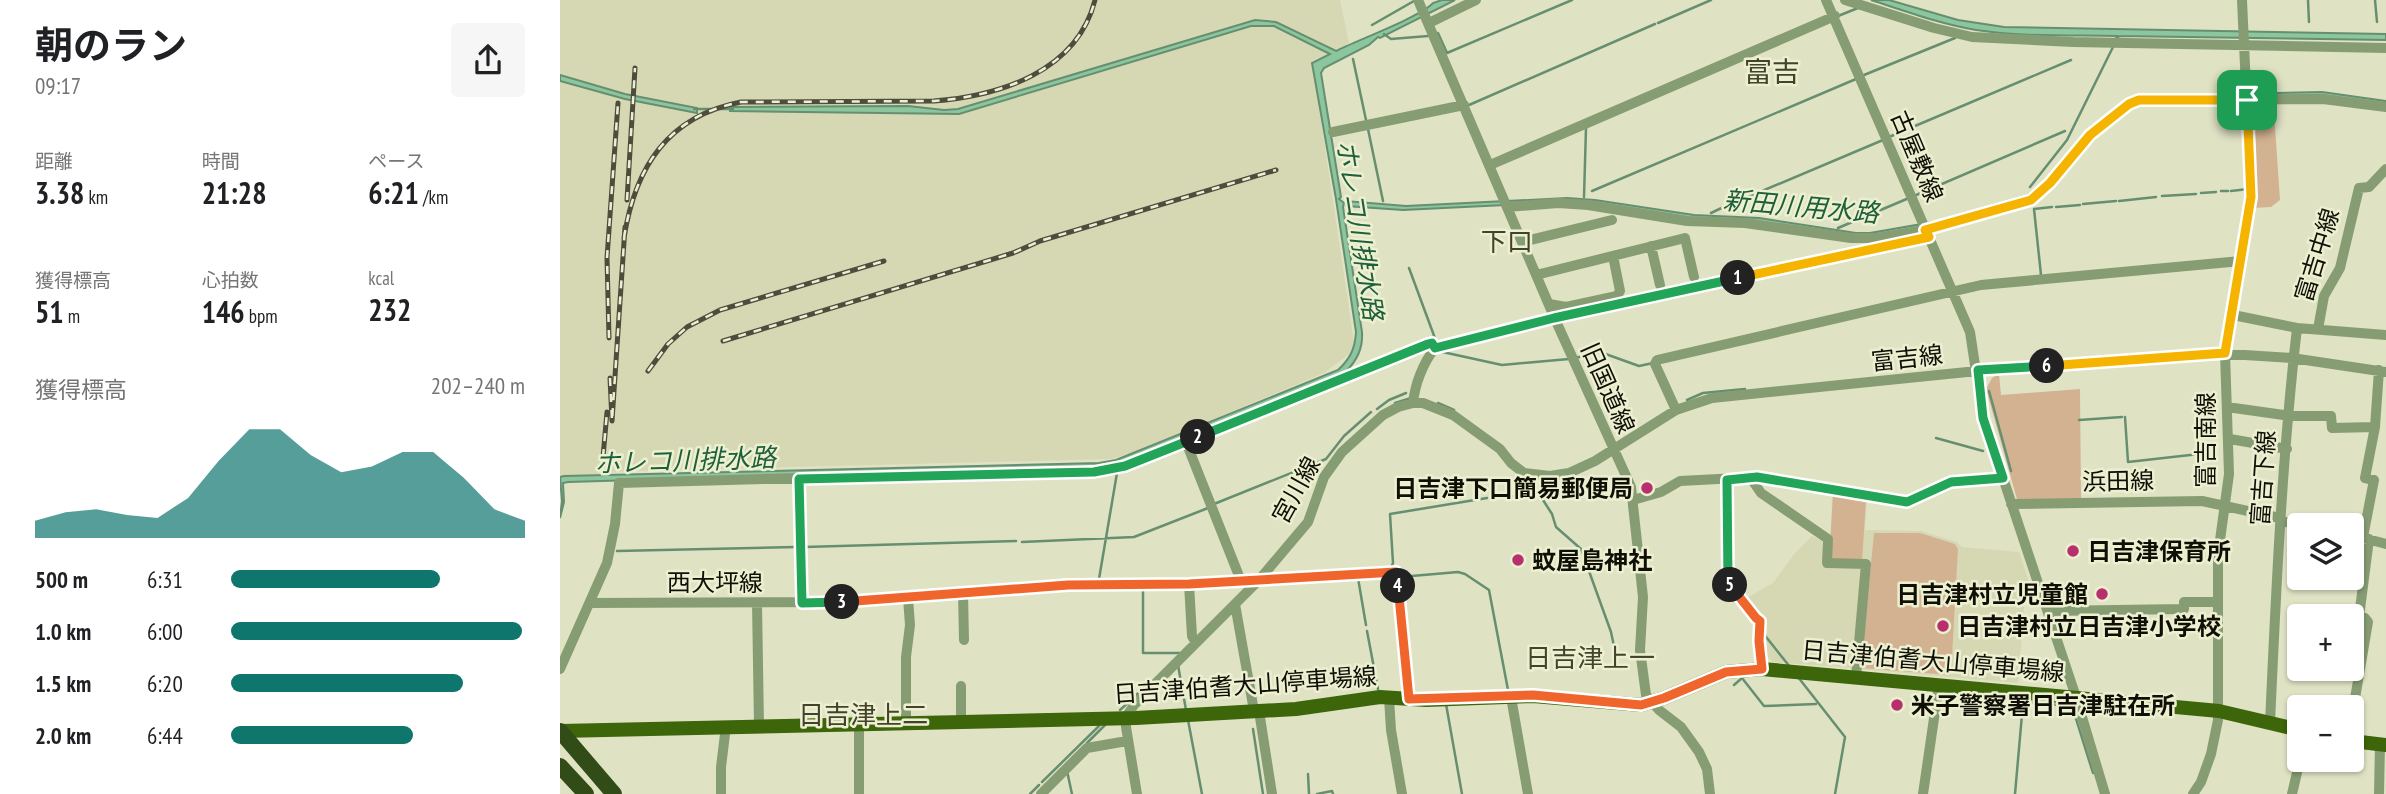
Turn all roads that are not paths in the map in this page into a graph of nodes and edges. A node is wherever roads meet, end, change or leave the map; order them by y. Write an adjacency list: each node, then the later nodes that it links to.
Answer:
1 (1476, 0): 7 (street)
2 (1826, 0): 6 (street, 古屋敷線)
3 (1845, 0): 8 (street)
4 (2242, 0): 8 (street, 富吉南線)
5 (1420, 3): 7 (street, 旧国道線)
6 (1835, 16): 14 (street); 18 (street, 古屋敷線)
7 (1427, 20): 11 (street, 旧国道線)
8 (2245, 43): 9 (street); 10 (street, 富吉南線)
9 (2386, 48)
10 (2247, 100): 12 (street); 18 (street); 22 (street, 富吉南線)
11 (1464, 105): 13 (street); 14 (street, 旧国道線)
12 (2386, 107)
13 (1333, 132)
14 (1490, 165): 16 (street, 旧国道線)
15 (2386, 169): 31 (street, 富吉中線)
16 (1508, 207): 18 (street); 19 (street, 旧国道線)
17 (1612, 220): 19 (street)
18 (1927, 233): 26 (street, 古屋敷線); 29 (street)
19 (1522, 242): 23 (street, 旧国道線)
20 (1651, 246): 21 (street); 24 (street); 25 (street)
21 (1613, 256): 23 (street); 27 (street)
22 (2241, 261): 26 (street); 28 (street, 富吉南線)
23 (1536, 275): 27 (street, 旧国道線)
24 (1694, 277)
25 (1660, 285)
26 (1952, 291): 36 (street, 古屋敷線); 40 (street)
27 (1549, 304): 29 (street, 旧国道線)
28 (2233, 315): 30 (street); 34 (street, 富吉南線)
29 (1555, 318): 33 (street); 46 (street, 旧国道線)
30 (2297, 328): 31 (street); 35 (street, 富吉下線)
31 (2318, 329): 32 (street)
32 (2386, 335)
33 (1435, 348): 38 (street); 44 (street)
34 (2225, 353): 35 (street, 富吉線); 36 (street, 富吉線); 39 (street, 富吉南線)
35 (2292, 358): 37 (street, 富吉線); 41 (street, 富吉下線)
36 (1978, 370): 40 (street, 富吉線); 48 (street, 古屋敷線)
37 (2382, 371): 42 (street)
38 (1413, 403): 46 (street); 59 (street, 宮川線)
39 (2227, 407): 41 (street); 43 (street, 富吉南線)
40 (1676, 410): 46 (street, 富吉線)
41 (2288, 415): 42 (street); 45 (street, 富吉下線)
42 (2375, 427): 56 (street)
43 (2230, 439): 45 (street); 53 (street, 富吉南線)
44 (1186, 442): 49 (street); 60 (street)
45 (2287, 449): 54 (street, 富吉下線)
46 (1612, 450): 51 (street, 旧国道線)
47 (1750, 478): 48 (street); 50 (street); 75 (street)
48 (2003, 478): 52 (street, 古屋敷線)
49 (799, 479): 66 (street); 68 (street)
50 (1727, 480): 51 (street); 74 (street)
51 (1633, 500): 83 (street, 旧国道線)
52 (2011, 504): 53 (street, 浜田線); 70 (street, 古屋敷線)
53 (2225, 504): 54 (street, 浜田線); 65 (street, 富吉南線)
54 (2280, 519): 55 (street, 浜田線); 90 (street, 富吉下線)
55 (2287, 521)
56 (2364, 524)
57 (2364, 538): 58 (street)
58 (2386, 544)
59 (1259, 580): 60 (street, 西大坪線); 69 (street, 宮川線); 82 (street, 西大坪線)
60 (1241, 581): 61 (street, 西大坪線)
61 (1189, 584): 63 (street, 西大坪線); 72 (street)
62 (2360, 590): 78 (street)
63 (963, 593): 64 (street, 西大坪線); 71 (street)
64 (908, 598): 68 (street, 西大坪線); 87 (street)
65 (2218, 602): 70 (street); 85 (street, 富吉南線)
66 (590, 603): 67 (street, 西大坪線); 73 (street)
67 (757, 603): 68 (street, 西大坪線); 91 (street)
68 (802, 603)
69 (1235, 604): 72 (street, 宮川線); 84 (street)
70 (2048, 611): 80 (street, 古屋敷線)
71 (964, 640)
72 (1196, 643): 86 (street, 宮川線)
73 (560, 669)
74 (1762, 669): 75 (main road, 日吉津伯耆大山停車場線); 83 (main road, 日吉津伯耆大山停車場線)
75 (1856, 677): 76 (main road, 日吉津伯耆大山停車場線)
76 (1939, 684): 80 (main road, 日吉津伯耆大山停車場線); 112 (street)
77 (961, 686): 88 (street)
78 (2357, 695)
79 (1511, 697): 82 (main road, 日吉津伯耆大山停車場線); 83 (main road, 日吉津伯耆大山停車場線); 110 (street)
80 (2076, 697): 85 (main road, 日吉津伯耆大山停車場線); 113 (street, 古屋敷線)
81 (1389, 698): 82 (main road, 日吉津伯耆大山停車場線); 84 (main road, 日吉津伯耆大山停車場線); 109 (street)
82 (1409, 699)
83 (1652, 702): 111 (street)
84 (1256, 711): 86 (main road, 日吉津伯耆大山停車場線); 108 (street)
85 (2219, 711): 90 (main road, 日吉津伯耆大山停車場線); 114 (street, 富吉南線)
86 (1126, 717): 88 (main road, 日吉津伯耆大山停車場線); 95 (street)
87 (906, 722): 88 (main road, 日吉津伯耆大山停車場線); 89 (main road, 日吉津伯耆大山停車場線)
88 (961, 722)
89 (859, 723): 91 (main road, 日吉津伯耆大山停車場線); 105 (street)
90 (2270, 723): 93 (main road, 日吉津伯耆大山停車場線)
91 (760, 725): 92 (main road, 日吉津伯耆大山停車場線)
92 (726, 726): 94 (main road, 日吉津伯耆大山停車場線); 104 (street)
93 (2287, 727)
94 (560, 731): 103 (highway)
95 (1127, 741): 106 (street); 107 (street)
96 (2364, 742): 97 (main road)
97 (2383, 744): 116 (street)
98 (560, 747): 102 (highway)
99 (560, 766): 101 (highway)
100 (2297, 772): 115 (street)
101 (586, 794)
102 (602, 794)
103 (614, 794)
104 (721, 794)
105 (859, 794)
106 (1041, 794)
107 (1138, 794)
108 (1272, 794)
109 (1402, 794)
110 (1528, 794)
111 (1710, 794)
112 (1923, 794)
113 (2105, 794)
114 (2193, 794)
115 (2292, 794)
116 (2379, 794)

